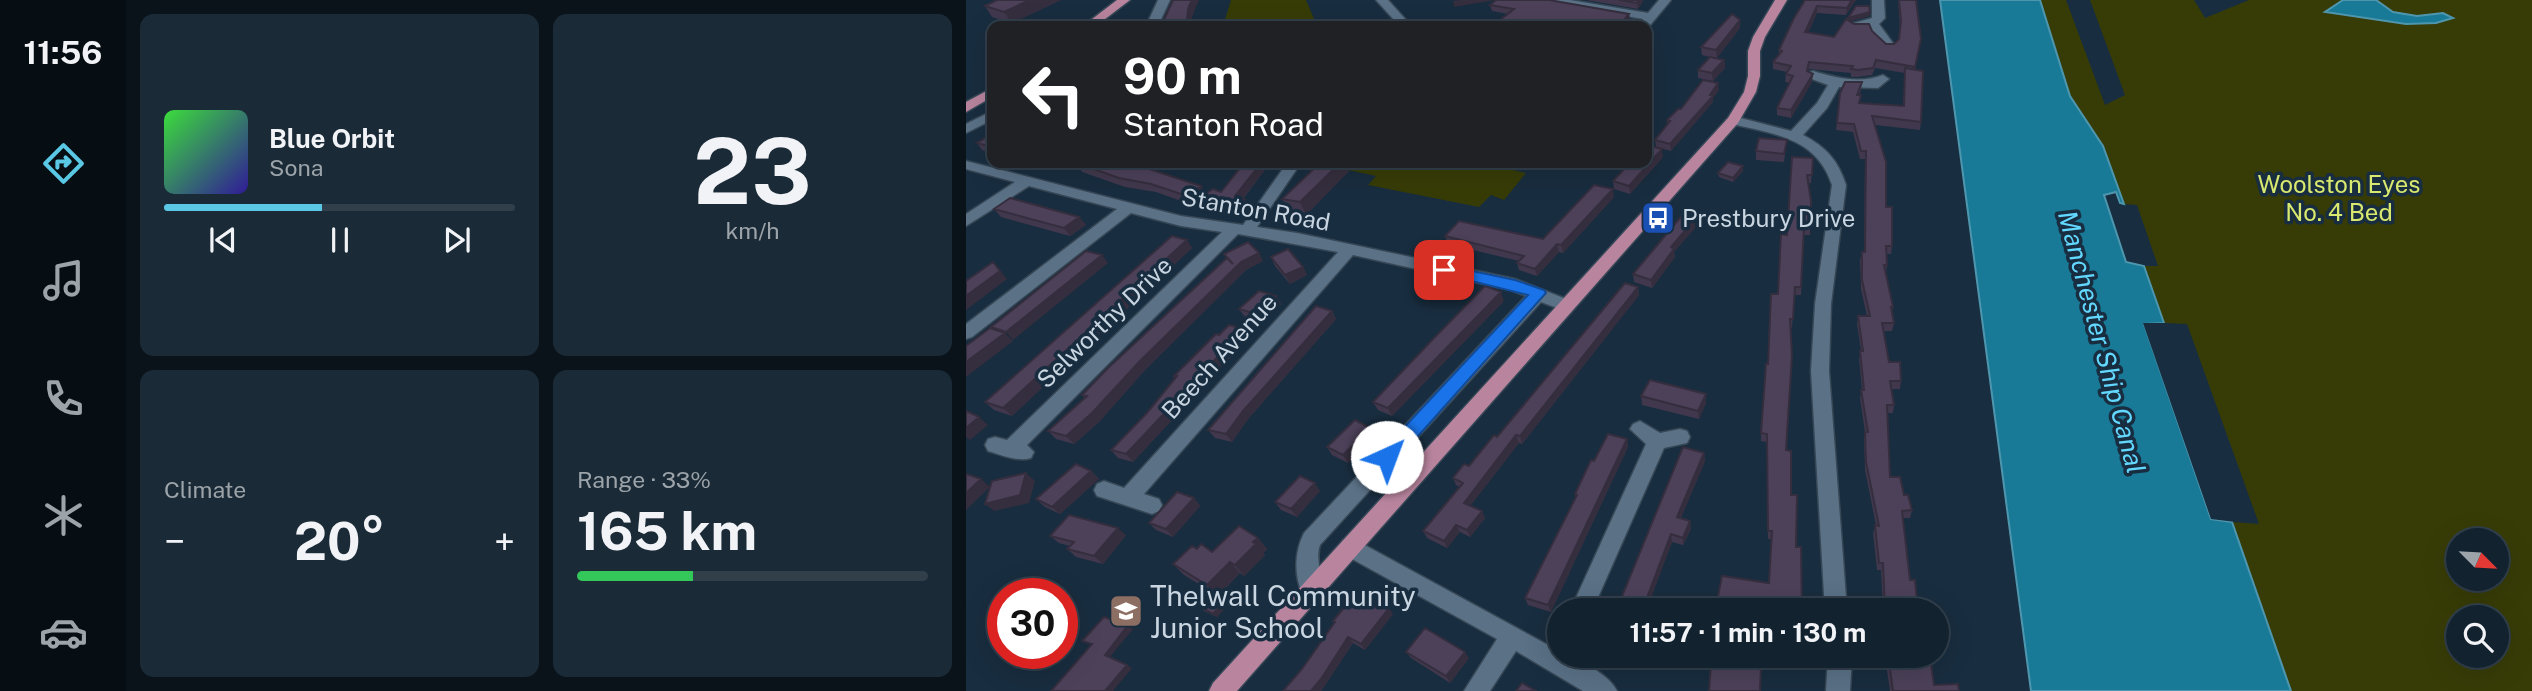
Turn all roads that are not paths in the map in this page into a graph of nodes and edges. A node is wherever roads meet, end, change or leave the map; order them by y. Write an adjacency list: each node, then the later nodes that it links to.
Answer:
1 (1124, 0): 8 (main road)
2 (1164, 0): 9 (street)
3 (1382, 0): 10 (street)
4 (1550, 0): 11 (street)
5 (1665, 0): 12 (street)
6 (1781, 0): 22 (main road)
7 (1878, 0): 13 (street)
8 (1096, 21)
9 (1154, 21)
10 (1401, 21)
11 (1643, 21)
12 (1648, 21)
13 (1873, 24): 14 (street); 15 (street)
14 (1853, 25)
15 (1889, 46)
16 (1813, 75): 17 (street)
17 (1835, 83): 18 (street); 24 (street)
18 (1881, 85)
19 (987, 95): 20 (main road)
20 (966, 108)
21 (987, 118): 23 (street)
22 (1733, 120): 24 (street); 33 (main road)
23 (966, 129)
24 (1794, 136): 43 (street)
25 (966, 165): 27 (street, Stanton Road)
26 (1290, 168): 30 (street, Selworthy Drive)
27 (1028, 180): 28 (street, Stanton Road); 29 (street)
28 (1128, 208): 30 (street, Stanton Road); 34 (street)
29 (966, 220)
30 (1240, 230): 31 (street, Stanton Road); 36 (street, Selworthy Drive)
31 (1350, 249): 32 (street, Stanton Road); 38 (street, Beech Avenue)
32 (1539, 293): 33 (street, Stanton Road); 41 (street)
33 (1568, 306): 40 (main road)
34 (966, 333)
35 (1680, 437): 42 (street)
36 (1009, 449)
37 (1104, 490): 38 (street)
38 (1128, 497): 39 (street)
39 (1152, 505)
40 (1350, 547): 41 (main road); 44 (street)
41 (1311, 589): 48 (main road)
42 (1586, 598)
43 (1835, 598)
44 (1513, 636): 45 (street); 49 (street)
45 (1547, 653)
46 (1573, 668): 50 (street)
47 (1841, 668): 51 (street)
48 (1221, 691)
49 (1476, 691)
50 (1605, 691)
51 (1838, 691)

